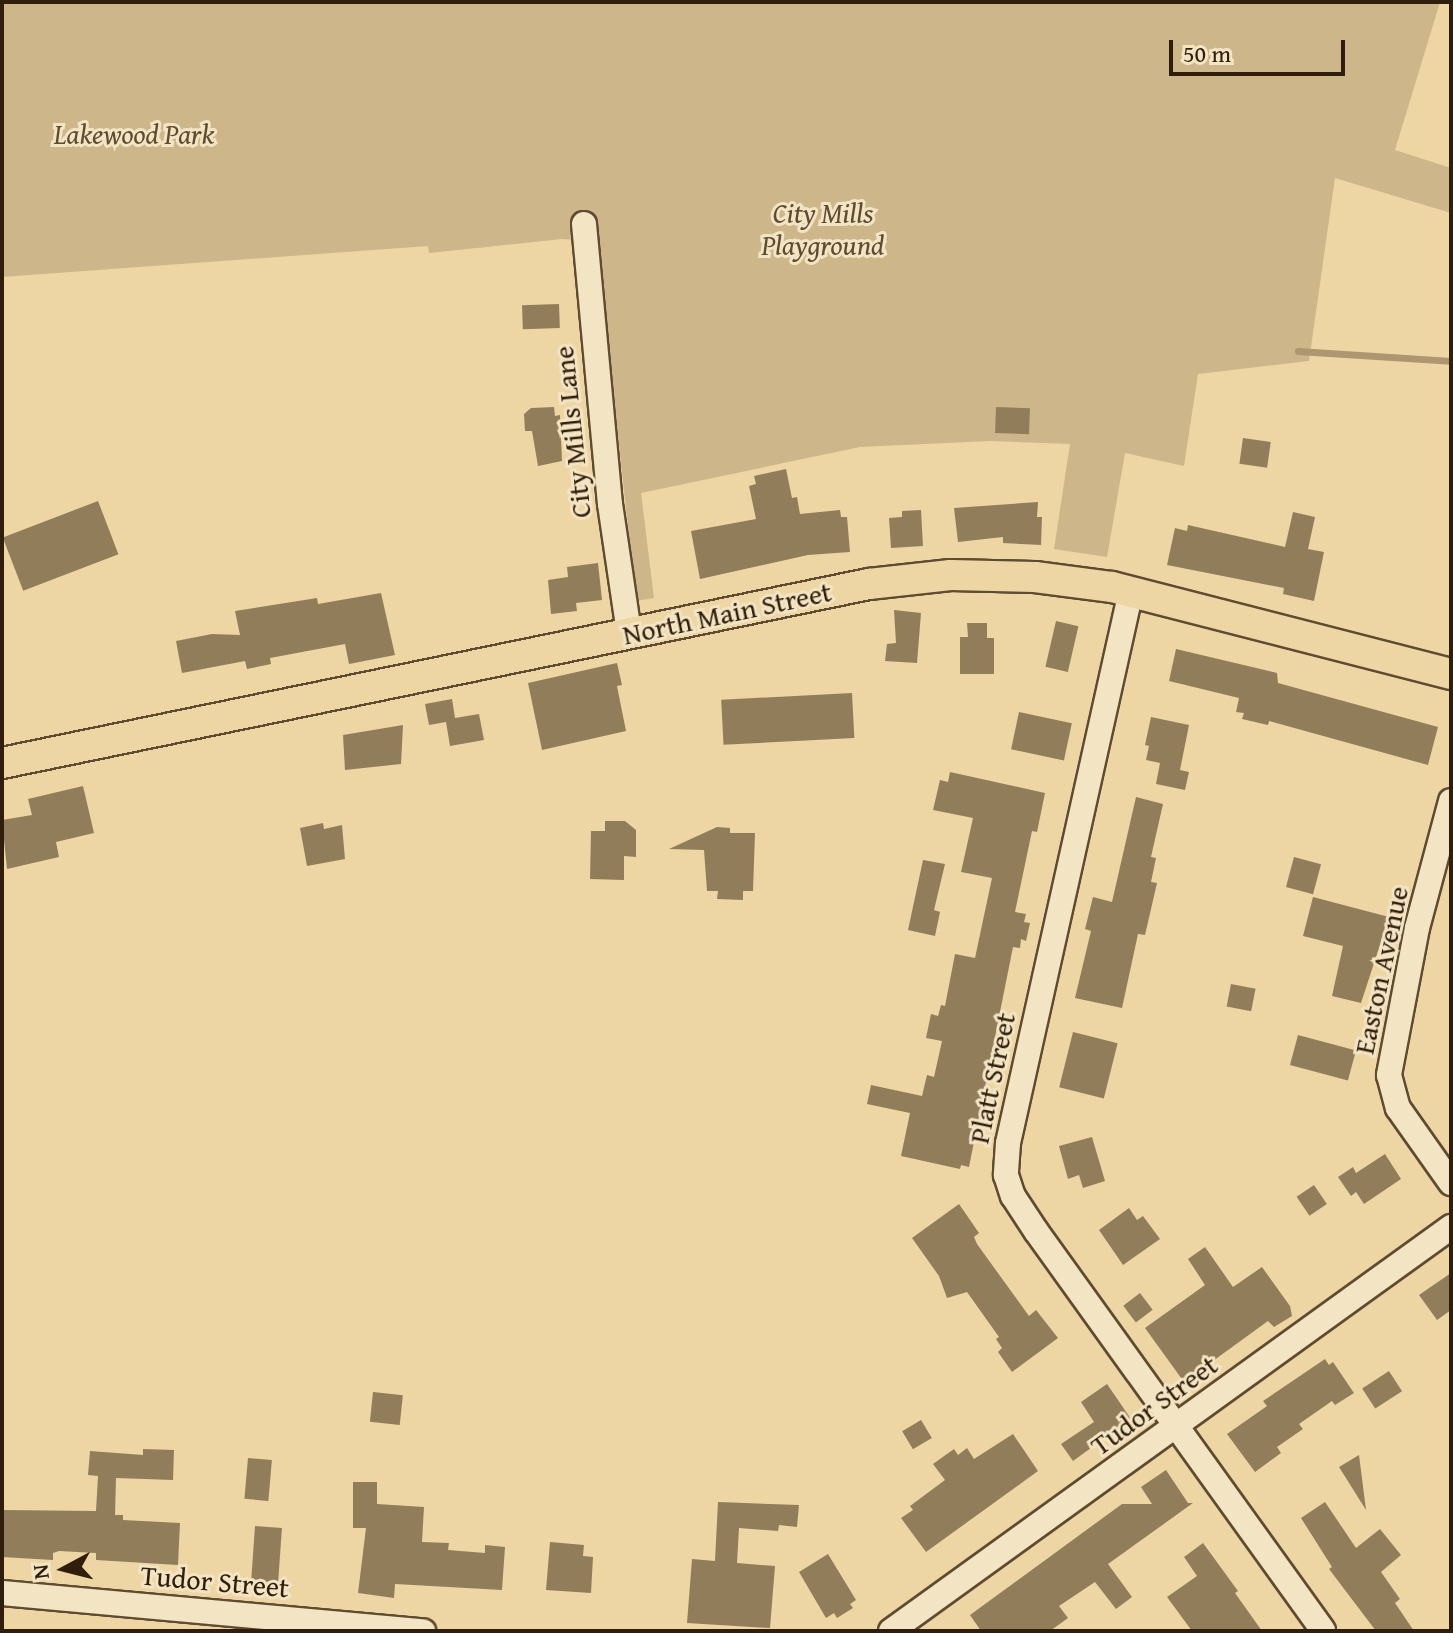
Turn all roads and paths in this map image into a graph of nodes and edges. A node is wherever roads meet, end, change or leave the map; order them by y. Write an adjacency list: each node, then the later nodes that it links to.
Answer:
1 (584, 224): 3 (street, City Mills Lane)
2 (1131, 591): 3 (main road, North Main Street); 4 (main road, North Main Street); 9 (street, Platt Street)
3 (629, 633): 5 (main road, North Main Street)
4 (1451, 674)
5 (2, 763)
6 (1451, 801): 7 (street, Easton Avenue)
7 (1451, 1183)
8 (1451, 1227): 9 (street, Tudor Street)
9 (1176, 1426): 12 (street, Tudor Street); 13 (street, Platt Street)
10 (2, 1593): 11 (street, Tudor Street)
11 (423, 1631)
12 (891, 1631)
13 (1323, 1631)

